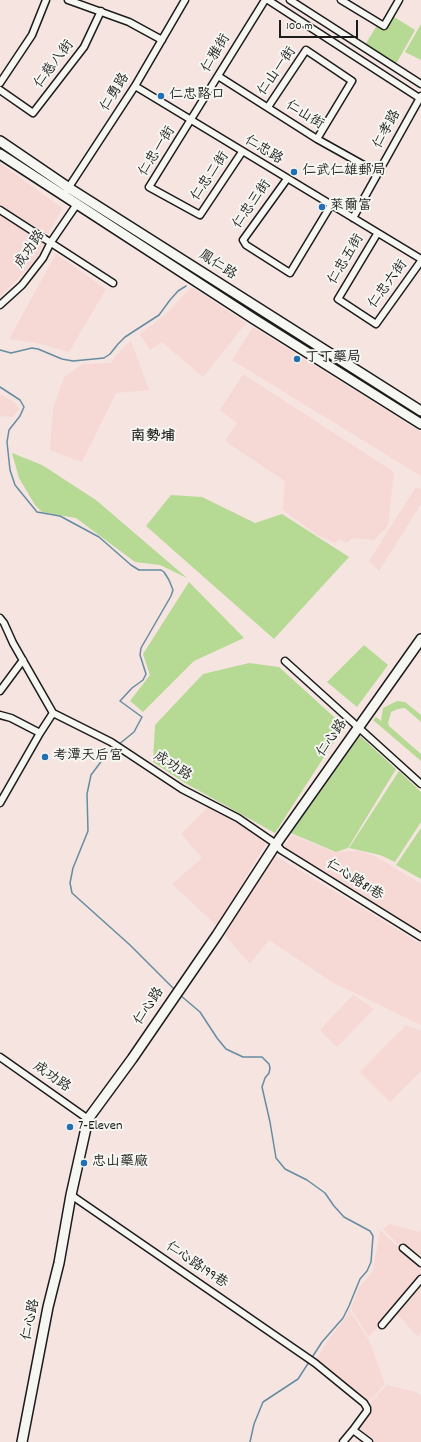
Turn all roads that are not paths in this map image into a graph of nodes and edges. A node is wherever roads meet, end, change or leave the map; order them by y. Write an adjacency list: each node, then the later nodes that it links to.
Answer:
1 (46, 0): 12 (street)
2 (68, 0): 9 (street)
3 (185, 0): 10 (street, 仁勇路)
4 (265, 0): 11 (street, 仁雅街)
5 (268, 0): 16 (street)
6 (290, 0): 13 (street)
7 (341, 0): 8 (street)
8 (399, 0)
9 (101, 11): 10 (street); 15 (street, 仁慈八街)
10 (162, 40): 14 (street, 仁勇路)
11 (218, 76): 17 (street, 仁山街); 18 (street, 仁雅街)
12 (0, 83)
13 (421, 84)
14 (134, 86): 18 (street, 仁忠路); 25 (street, 仁勇路)
15 (0, 90)
16 (421, 98): 23 (street, 仁孝路)
17 (268, 107): 19 (street, 仁山街); 19 (street, 仁山一街)
18 (191, 121): 21 (street, 仁忠路); 30 (street, 仁忠一街)
19 (318, 139): 23 (street, 仁山街)
20 (0, 141): 25 (main road, 鳳仁路)
21 (242, 152): 24 (street, 仁忠路); 30 (street, 仁忠二街)
22 (0, 154): 26 (main road, 鳳仁路)
23 (378, 172): 31 (street, 仁孝路)
24 (287, 179): 28 (street, 仁忠路); 28 (street, 仁忠三街)
25 (69, 188): 26 (street, 仁勇路); 38 (main road, 鳳仁路)
26 (63, 196): 27 (main road, 鳳仁路)
27 (77, 204): 33 (street, 成功路); 39 (main road, 鳳仁路)
28 (331, 205): 31 (street, 仁忠路)
29 (0, 210): 33 (street)
30 (200, 215)
31 (353, 218): 32 (street, 仁忠路)
32 (377, 234): 34 (street, 仁忠路); 37 (street, 仁忠五街)
33 (51, 242): 35 (street); 36 (street, 成功路)
34 (421, 260): 37 (street, 仁忠六街)
35 (113, 283)
36 (0, 305)
37 (358, 312)
38 (421, 411)
39 (421, 424)
40 (0, 618): 42 (street)
41 (421, 639): 47 (main road, 仁心路)
42 (23, 660): 44 (street); 45 (street)
43 (285, 661): 47 (street)
44 (0, 691)
45 (53, 713): 48 (street); 51 (street, 成功路)
46 (0, 715): 48 (street)
47 (358, 727): 49 (street); 51 (main road, 仁心路)
48 (40, 733): 50 (street)
49 (421, 784)
50 (0, 803)
51 (276, 844): 52 (street, 仁心路81巷); 54 (main road, 仁心路)
52 (421, 937)
53 (0, 1057): 54 (street, 成功路)
54 (88, 1119): 55 (main road, 仁心路)
55 (71, 1195): 60 (street, 仁心路199巷); 61 (main road, 仁心路)
56 (403, 1248): 57 (street)
57 (421, 1263)
58 (421, 1279): 59 (street)
59 (382, 1325)
60 (353, 1430): 62 (street); 63 (street)
61 (22, 1442)
62 (343, 1442)
63 (369, 1442)

